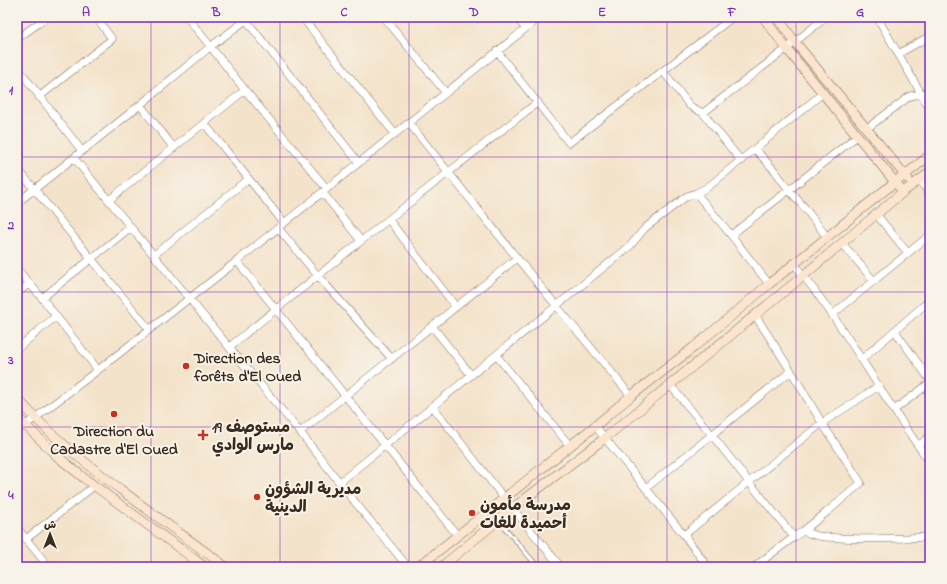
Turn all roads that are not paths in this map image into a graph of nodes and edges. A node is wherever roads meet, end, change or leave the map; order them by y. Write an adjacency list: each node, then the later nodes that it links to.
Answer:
1 (96, 17): 29 (street)
2 (187, 17): 18 (street)
3 (302, 17): 37 (street)
4 (384, 17): 26 (street)
5 (516, 17): 14 (street)
6 (540, 17): 14 (street)
7 (733, 17): 23 (street)
8 (764, 17): 19 (street)
9 (776, 17): 17 (street)
10 (825, 17): 17 (street)
11 (877, 17): 21 (street)
12 (45, 18): 16 (street)
13 (248, 18): 18 (street); 45 (street)
14 (525, 28): 20 (street)
15 (930, 36): 21 (street)
16 (17, 40)
17 (796, 42): 19 (street); 36 (street)
18 (210, 46): 24 (street); 31 (street)
19 (787, 48): 27 (street); 33 (street)
20 (497, 51): 26 (street); 30 (street)
21 (898, 54): 28 (street)
22 (17, 67): 29 (street)
23 (663, 71): 30 (street); 33 (street)
24 (245, 90): 34 (street); 55 (street)
25 (930, 90): 28 (street)
26 (446, 93): 35 (street)
27 (823, 93): 38 (street); 40 (street)
28 (921, 95): 32 (street); 36 (street)
29 (39, 97): 41 (street)
30 (538, 102): 48 (street)
31 (140, 105): 39 (street); 41 (street)
32 (930, 109)
33 (703, 113): 44 (street)
34 (204, 123): 39 (street); 50 (street)
35 (409, 123): 37 (street); 48 (street)
36 (866, 129): 49 (street)
37 (395, 134): 45 (street)
38 (857, 136): 51 (street); 54 (street)
39 (174, 148): 59 (street)
40 (755, 149): 44 (street); 54 (street)
41 (82, 151): 43 (street)
42 (930, 155): 49 (street)
43 (74, 158): 53 (street); 59 (street)
44 (741, 161): 57 (street)
45 (359, 163): 55 (street)
46 (17, 168): 53 (street)
47 (930, 172): 52 (street)
48 (448, 173): 62 (street); 73 (street)
49 (905, 175): 51 (street); 52 (street)
50 (248, 179): 63 (street); 71 (street)
51 (895, 182): 56 (street); 67 (street)
52 (917, 182): 56 (street); 58 (street)
53 (34, 189): 60 (street); 72 (street)
54 (789, 190): 65 (street); 67 (street)
55 (325, 191): 63 (street); 68 (street)
56 (903, 192): 61 (street)
57 (696, 193): 65 (street); 86 (street)
58 (930, 196)
59 (109, 200): 64 (street)
60 (17, 203)
61 (876, 214): 69 (street); 70 (street)
62 (389, 220): 68 (street); 87 (street)
63 (281, 226): 74 (street); 77 (street)
64 (131, 227): 71 (street); 72 (street)
65 (731, 235): 81 (street)
66 (930, 235): 70 (street)
67 (827, 237): 75 (street)
68 (362, 241): 77 (street)
69 (842, 243): 78 (street); 79 (street)
70 (908, 253): 79 (street)
71 (154, 255): 84 (street)
72 (91, 258): 83 (street); 93 (street)
73 (517, 258): 86 (street); 87 (street)
74 (237, 261): 84 (street); 88 (street)
75 (794, 264): 78 (street); 81 (street)
76 (17, 269): 80 (street)
77 (318, 276): 88 (street); 98 (street)
78 (803, 276): 89 (street); 90 (street)
79 (874, 281): 90 (street)
80 (29, 284): 82 (street); 83 (street)
81 (769, 284): 108 (street)
82 (17, 293)
83 (42, 298): 91 (street)
84 (189, 298): 93 (street); 95 (street)
85 (929, 303): 94 (street)
86 (556, 306): 97 (street); 108 (street)
87 (456, 307): 92 (street)
88 (276, 310): 95 (street); 107 (street)
89 (755, 315): 101 (street); 105 (street)
90 (832, 315): 99 (street)
91 (56, 316): 96 (street); 100 (street)
92 (432, 326): 98 (street); 102 (street)
93 (149, 330): 100 (street)
94 (895, 331): 99 (street); 103 (street)
95 (229, 347): 117 (street)
96 (17, 349)
97 (496, 355): 102 (street); 122 (street)
98 (392, 358): 107 (street)
99 (862, 359): 106 (street)
100 (98, 370): 113 (street)
101 (791, 371): 114 (street); 118 (street)
102 (471, 375): 110 (street)
103 (930, 380)
104 (930, 383): 111 (street)
105 (670, 385): 118 (street); 120 (street)
106 (879, 386): 111 (street); 114 (street)
107 (346, 396): 117 (street); 121 (street)
108 (631, 396): 115 (street)
109 (17, 398): 113 (street)
110 (433, 406): 121 (street); 129 (street)
111 (894, 410): 123 (street)
112 (17, 417): 116 (street)
113 (35, 418): 116 (street); 142 (street)
114 (822, 423): 126 (street); 133 (street)
115 (595, 426): 120 (street); 122 (street)
116 (21, 428): 127 (street)
117 (300, 432): 125 (street)
118 (712, 435): 126 (street); 128 (street)
119 (930, 436): 123 (street)
120 (605, 438): 128 (street); 130 (street)
121 (385, 445): 125 (street); 134 (street)
122 (570, 446): 129 (street)
123 (918, 446): 124 (street)
124 (930, 462)
125 (340, 482): 143 (street)
126 (749, 482): 135 (street); 136 (street)
127 (94, 486): 138 (street); 141 (street)
128 (646, 488): 135 (street)
129 (504, 498): 130 (street); 134 (street)
130 (513, 508): 131 (street); 148 (street)
131 (498, 520): 139 (lane); 145 (street)
132 (17, 528): 138 (street)
133 (803, 531): 136 (street); 137 (street)
134 (457, 535): 144 (street)
135 (684, 535): 149 (street)
136 (794, 537): 150 (street)
137 (930, 537)
138 (26, 539): 140 (street)
139 (534, 561): 146 (lane); 147 (lane)
140 (49, 567)
141 (205, 567)
142 (226, 567)
143 (408, 567)
144 (418, 567)
145 (441, 567)
146 (526, 567)
147 (538, 567)
148 (561, 567)
149 (708, 567)
150 (754, 567)

